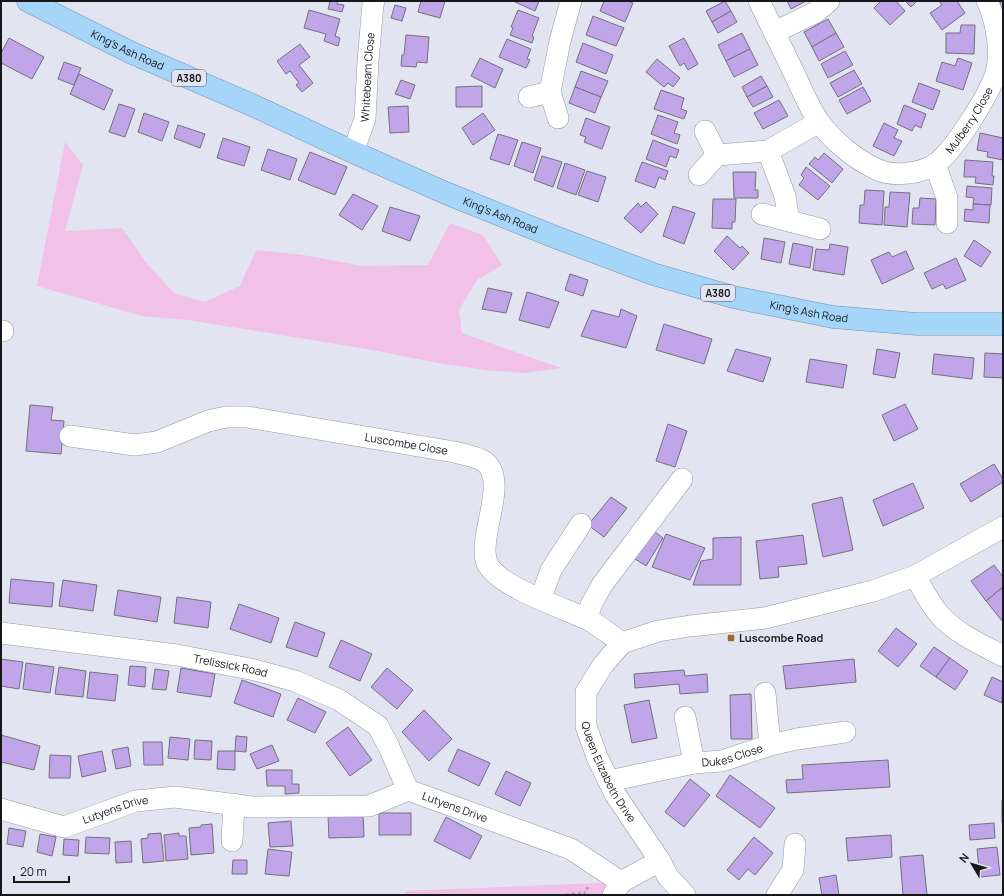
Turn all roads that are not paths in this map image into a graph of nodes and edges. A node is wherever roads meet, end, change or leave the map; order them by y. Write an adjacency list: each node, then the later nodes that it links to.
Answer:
1 (28, 1): 14 (highway, King's Ash Road / A380)
2 (374, 1): 14 (street, Whitebeam Close)
3 (571, 1): 8 (street)
4 (759, 1): 7 (street, Mulberry Close)
5 (829, 1): 7 (street)
6 (987, 1): 16 (street, Mulberry Close)
7 (775, 32): 11 (street, Mulberry Close)
8 (550, 92): 9 (street); 10 (street)
9 (529, 97)
10 (558, 118)
11 (819, 122): 13 (street); 16 (street, Mulberry Close)
12 (706, 131): 15 (street)
13 (768, 151): 15 (street); 19 (street)
14 (353, 152): 22 (highway, King's Ash Road / A380)
15 (716, 155): 17 (street)
16 (935, 164): 20 (street)
17 (699, 175)
18 (762, 214): 19 (street)
19 (788, 220): 21 (street)
20 (947, 223)
21 (820, 229)
22 (1003, 324)
23 (70, 436): 28 (street, Luscombe Close)
24 (682, 479): 29 (street)
25 (581, 524): 28 (street)
26 (1003, 527): 27 (street)
27 (915, 576): 31 (street); 32 (street)
28 (541, 598): 29 (street, Luscombe Close)
29 (587, 619): 31 (street, Luscombe Close)
30 (1, 633): 39 (street, Trelissick Road)
31 (622, 643): 38 (street, Queen Elizabeth Drive)
32 (1003, 656)
33 (765, 694): 36 (street, Dukes Close)
34 (685, 717): 37 (street, Dukes Close)
35 (845, 732): 36 (street, Dukes Close)
36 (770, 745): 37 (street, Dukes Close)
37 (694, 763): 38 (street, Dukes Close)
38 (609, 781): 44 (street, Queen Elizabeth Drive)
39 (408, 790): 40 (street, Lutyens Drive); 45 (street, Lutyens Drive)
40 (234, 804): 41 (street, Lutyens Drive); 42 (street)
41 (1, 809)
42 (232, 841)
43 (795, 844): 47 (street)
44 (660, 861): 45 (street, Lutyens Drive); 46 (street, Queen Elizabeth Drive)
45 (617, 889)
46 (685, 895)
47 (777, 895)

